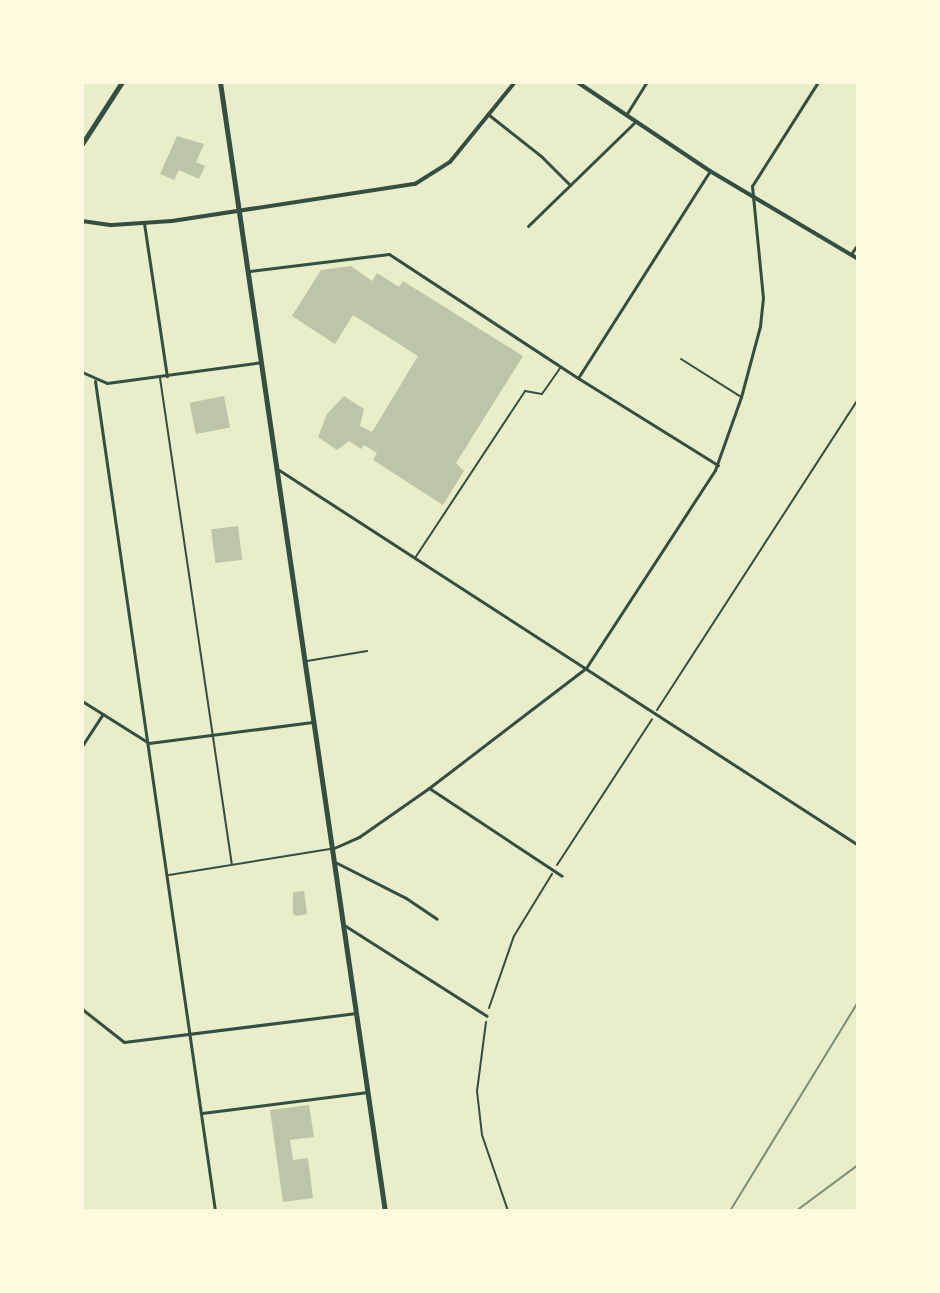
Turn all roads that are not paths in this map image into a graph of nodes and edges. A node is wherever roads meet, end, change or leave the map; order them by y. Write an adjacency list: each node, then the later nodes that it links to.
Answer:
1 (122, 82): 10 (main road)
2 (220, 82): 14 (main road)
3 (515, 82): 7 (street)
4 (577, 82): 8 (street)
5 (647, 82): 8 (street)
6 (818, 82): 13 (street)
7 (489, 115): 12 (street); 14 (street)
8 (626, 115): 9 (street)
9 (636, 121): 11 (street); 12 (street)
10 (82, 144)
11 (710, 171): 13 (street); 28 (street)
12 (570, 185): 17 (street)
13 (753, 196): 19 (street); 30 (street)
14 (240, 212): 16 (street); 21 (main road)
15 (82, 221): 16 (street)
16 (144, 223): 26 (street)
17 (528, 226)
18 (858, 244): 19 (street)
19 (851, 255): 20 (street)
20 (858, 259)
21 (250, 271): 23 (main road); 24 (street)
22 (681, 359): 30 (lane)
23 (262, 362): 26 (street); 32 (main road)
24 (561, 367): 28 (street); 33 (lane)
25 (83, 374): 29 (street)
26 (167, 376): 27 (street)
27 (160, 378): 29 (street); 40 (lane)
28 (578, 378): 31 (street)
29 (95, 381): 41 (street)
30 (741, 397): 31 (street)
31 (718, 465): 36 (street)
32 (279, 470): 33 (street); 35 (main road)
33 (414, 559): 36 (street)
34 (367, 651): 35 (lane)
35 (305, 662): 39 (main road)
36 (586, 668): 43 (street); 44 (street)
37 (82, 701): 38 (street)
38 (103, 714): 41 (street); 42 (street)
39 (315, 722): 40 (street); 45 (main road)
40 (211, 735): 41 (street); 47 (lane)
41 (149, 743): 48 (street)
42 (82, 746)
43 (429, 788): 45 (street); 49 (street)
44 (858, 845)
45 (334, 848): 46 (main road); 47 (lane)
46 (337, 863): 50 (street); 51 (main road)
47 (232, 864): 48 (lane)
48 (169, 875): 55 (street)
49 (562, 876)
50 (437, 919)
51 (344, 925): 53 (main road); 54 (street)
52 (82, 1009): 55 (street)
53 (356, 1013): 55 (street); 56 (main road)
54 (487, 1016)
55 (191, 1033): 57 (street)
56 (368, 1092): 57 (street); 59 (main road)
57 (202, 1113): 58 (street)
58 (215, 1211)
59 (385, 1211)

